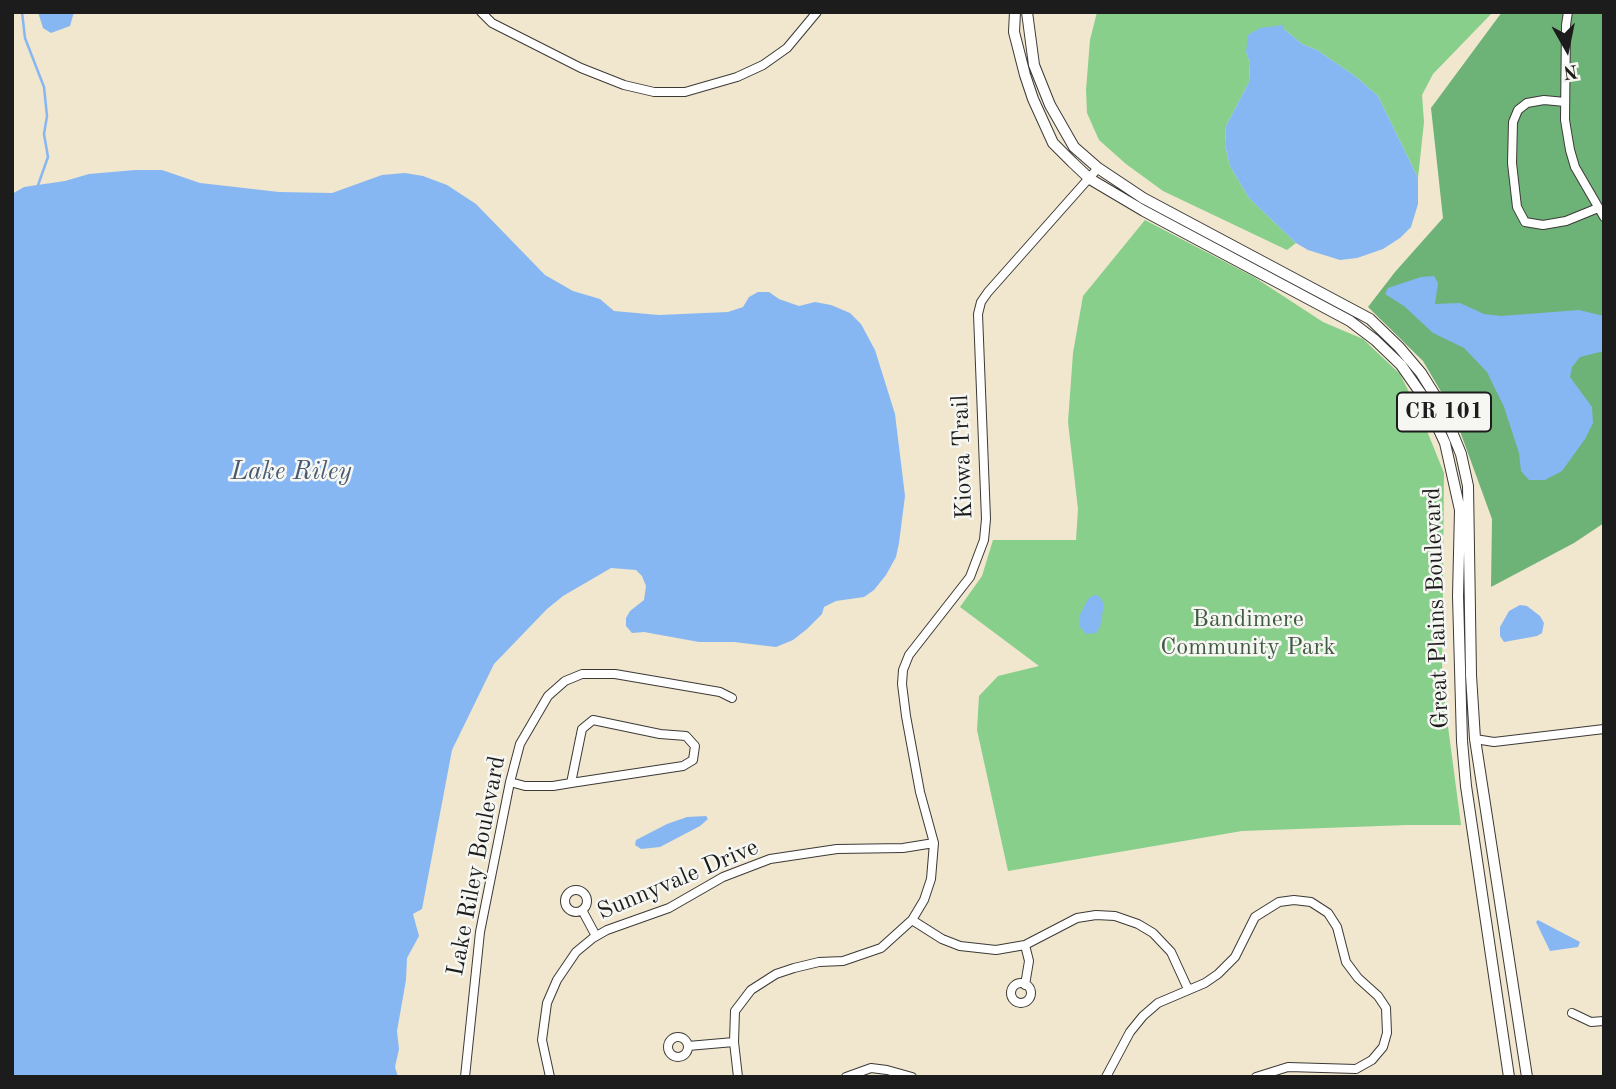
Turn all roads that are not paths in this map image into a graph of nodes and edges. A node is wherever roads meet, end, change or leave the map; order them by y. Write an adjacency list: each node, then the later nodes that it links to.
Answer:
1 (481, 12): 2 (street)
2 (817, 12)
3 (1014, 12): 8 (main road, Great Plains Boulevard / CR 101)
4 (1027, 12): 7 (main road, Great Plains Boulevard / CR 101)
5 (1568, 12): 6 (street)
6 (1565, 102): 9 (street); 9 (street)
7 (1098, 169): 8 (street, Kiowa Trail); 13 (main road, Great Plains Boulevard / CR 101)
8 (1090, 179): 16 (street, Kiowa Trail); 34 (main road, Great Plains Boulevard / CR 101)
9 (1598, 208): 10 (street)
10 (1604, 216)
11 (732, 698): 14 (street, Lake Riley Boulevard)
12 (1604, 729): 13 (street)
13 (1475, 740): 35 (main road, Great Plains Boulevard / CR 101)
14 (510, 782): 15 (street); 27 (street, Lake Riley Boulevard)
15 (571, 783): 15 (street)
16 (934, 842): 18 (street); 19 (street, Sunnyvale Drive)
17 (582, 910): 19 (street)
18 (912, 920): 20 (street); 25 (street)
19 (596, 936): 28 (street, Sunnyvale Drive)
20 (1025, 945): 21 (street); 22 (street)
21 (1025, 985)
22 (1188, 989): 32 (street); 33 (street)
23 (1572, 1013): 24 (street)
24 (1604, 1021)
25 (734, 1042): 26 (street); 29 (street)
26 (688, 1046)
27 (465, 1077)
28 (550, 1077)
29 (738, 1077)
30 (846, 1077): 31 (street)
31 (912, 1077)
32 (1106, 1077)
33 (1256, 1077)
34 (1509, 1077)
35 (1527, 1077)

